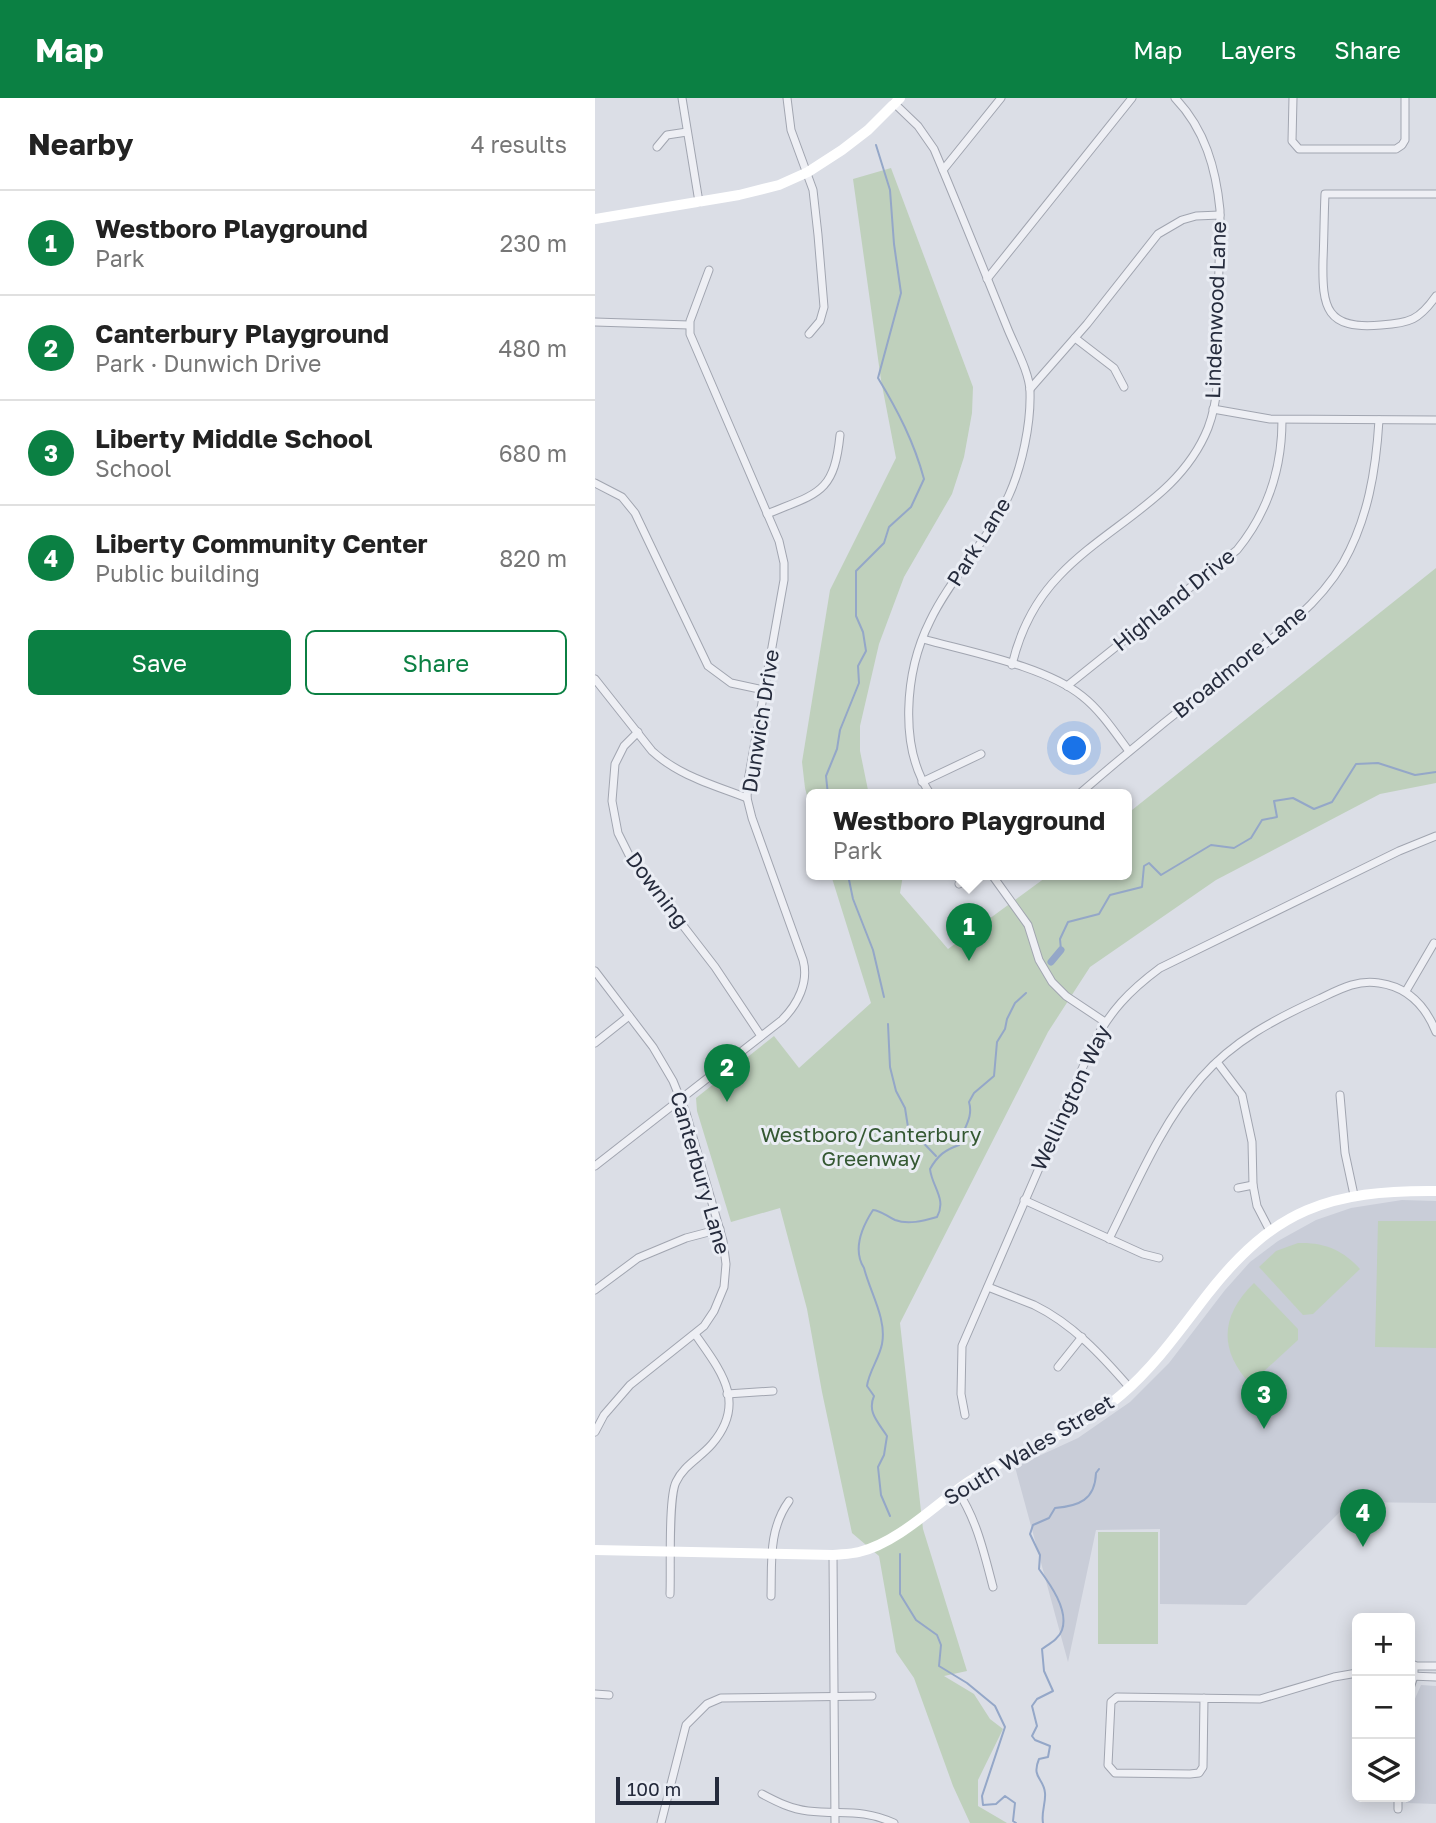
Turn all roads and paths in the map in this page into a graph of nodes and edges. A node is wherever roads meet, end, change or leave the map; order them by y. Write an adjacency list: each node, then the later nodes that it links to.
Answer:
1 (682, 98): 9 (street)
2 (787, 98): 12 (street)
3 (1001, 98): 11 (street)
4 (1132, 98): 18 (street)
5 (1175, 98): 15 (street, Lindenwood Lane)
6 (1293, 98): 7 (street)
7 (1405, 98)
8 (897, 101): 11 (street, Park Lane); 12 (street)
9 (687, 132): 10 (street); 14 (street)
10 (657, 147)
11 (943, 170): 18 (street, Park Lane)
12 (808, 172): 14 (street); 22 (street)
13 (1436, 194): 19 (street)
14 (699, 202): 16 (street)
15 (1220, 215): 23 (street); 26 (street, Lindenwood Lane)
16 (595, 219)
17 (709, 270): 21 (street)
18 (987, 279): 25 (street, Park Lane)
19 (1436, 296)
20 (595, 322): 21 (street)
21 (689, 325): 32 (street, Dunwich Drive)
22 (809, 334)
23 (1075, 338): 24 (street); 25 (street)
24 (1124, 387)
25 (1030, 389): 33 (street, Park Lane)
26 (1213, 409): 27 (street); 34 (street, Lindenwood Lane)
27 (1282, 420): 28 (street); 36 (street, Highland Drive)
28 (1379, 420): 29 (street); 39 (street, Broadmore Lane)
29 (1436, 420)
30 (840, 435): 32 (street)
31 (595, 483): 37 (street)
32 (767, 514): 37 (street, Dunwich Drive)
33 (923, 639): 34 (street); 41 (street, Park Lane)
34 (1012, 665): 36 (street)
35 (595, 679): 38 (street)
36 (1067, 686): 39 (street)
37 (765, 690): 44 (street, Dunwich Drive)
38 (638, 732): 44 (street); 55 (street, Downing)
39 (1128, 750): 43 (street, Broadmore Lane)
40 (981, 754): 41 (street)
41 (922, 782): 42 (street, Park Lane)
42 (927, 789)
43 (1085, 789)
44 (747, 798): 55 (street, Dunwich Drive)
45 (1436, 836): 53 (street, Wellington Way)
46 (965, 880): 48 (street)
47 (996, 880): 53 (street)
48 (959, 884)
49 (1434, 943): 51 (street)
50 (595, 971): 52 (street, Canterbury Lane)
51 (1406, 991): 54 (street); 57 (street)
52 (629, 1016): 56 (street); 59 (street, Canterbury Lane)
53 (1105, 1022): 65 (street, Wellington Way)
54 (1436, 1032)
55 (761, 1036): 59 (street, Dunwich Drive)
56 (595, 1043)
57 (1217, 1062): 61 (street); 68 (street)
58 (1340, 1095): 64 (street)
59 (681, 1100): 60 (street, Dunwich Drive); 66 (street, Canterbury Lane)
60 (595, 1166)
61 (1254, 1185): 62 (street); 67 (street)
62 (1238, 1188)
63 (1436, 1191): 64 (street, South Wales Street)
64 (1354, 1195): 67 (street, South Wales Street)
65 (1024, 1200): 68 (street); 70 (street, Wellington Way)
66 (720, 1229): 71 (street); 72 (street, Canterbury Lane)
67 (1270, 1231): 75 (street, South Wales Street)
68 (1109, 1239): 69 (street)
69 (1159, 1258)
70 (988, 1287): 73 (street); 78 (street, Wellington Way)
71 (595, 1290)
72 (695, 1334): 77 (street); 79 (street, Canterbury Lane)
73 (1082, 1337): 74 (street); 75 (street)
74 (1058, 1367)
75 (1129, 1387): 80 (street, South Wales Street)
76 (773, 1391): 77 (street)
77 (727, 1394): 83 (street)
78 (965, 1415)
79 (595, 1432)
80 (957, 1490): 85 (street, South Wales Street); 86 (street)
81 (789, 1501): 84 (street)
82 (595, 1550): 83 (street, South Wales Street)
83 (671, 1552): 84 (street, South Wales Street); 87 (street)
84 (772, 1554): 85 (street, South Wales Street); 88 (street)
85 (833, 1555): 97 (street)
86 (993, 1587)
87 (670, 1594)
88 (771, 1597)
89 (1415, 1665): 90 (street)
90 (1436, 1666)
91 (1352, 1674): 98 (street)
92 (1415, 1676): 93 (street)
93 (1436, 1677)
94 (595, 1695): 95 (street)
95 (609, 1695)
96 (872, 1696): 97 (street)
97 (834, 1697): 102 (street); 103 (street)
98 (1204, 1698): 98 (street)
99 (762, 1794): 102 (street)
100 (1398, 1802): 101 (street)
101 (1398, 1809)
102 (836, 1811): 104 (street); 105 (street)
103 (661, 1823)
104 (835, 1823)
105 (894, 1823)

